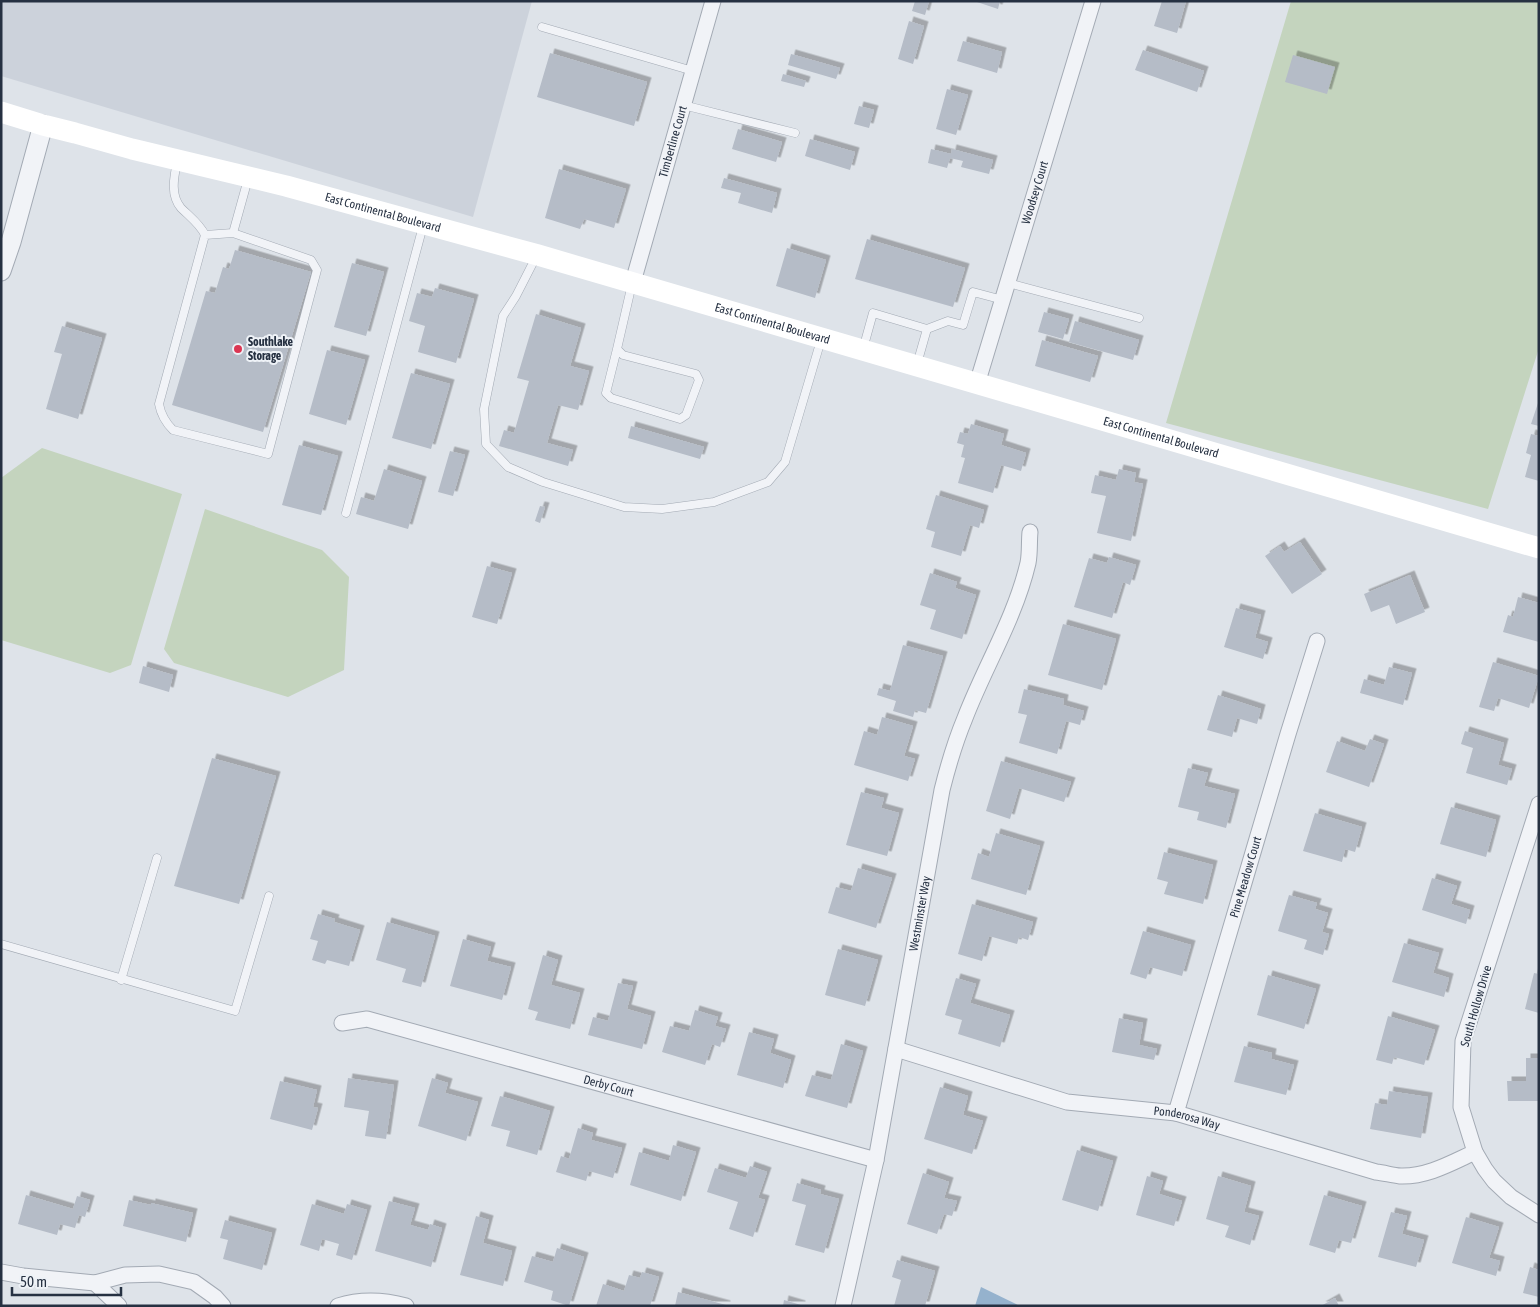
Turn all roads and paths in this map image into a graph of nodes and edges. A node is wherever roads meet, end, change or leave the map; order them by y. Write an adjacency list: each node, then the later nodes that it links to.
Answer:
1 (713, 1): 4 (street, Timberline Court)
2 (1093, 1): 17 (street, Woodsey Court)
3 (542, 26): 4 (lane)
4 (693, 71): 5 (street, Timberline Court)
5 (684, 104): 8 (lane); 16 (street, Timberline Court)
6 (1, 112): 7 (main road, East Continental Boulevard)
7 (43, 125): 9 (main road, East Continental Boulevard); 15 (street)
8 (795, 133)
9 (177, 160): 10 (main road, East Continental Boulevard); 13 (lane)
10 (248, 177): 11 (main road, East Continental Boulevard); 12 (lane)
11 (424, 224): 14 (main road, East Continental Boulevard); 26 (lane)
12 (233, 233): 13 (lane); 13 (lane)
13 (206, 235)
14 (538, 255): 16 (main road, East Continental Boulevard); 21 (lane)
15 (1, 271)
16 (633, 282): 21 (main road, East Continental Boulevard); 22 (lane)
17 (1008, 282): 18 (street, Woodsey Court); 19 (lane)
18 (1003, 300): 20 (lane); 25 (street, Woodsey Court)
19 (1139, 318)
20 (927, 329): 23 (lane); 24 (lane)
21 (821, 338): 23 (main road, East Continental Boulevard)
22 (617, 349): 22 (lane)
23 (862, 350): 24 (main road, East Continental Boulevard)
24 (917, 366): 25 (main road, East Continental Boulevard)
25 (977, 384): 28 (main road, East Continental Boulevard)
26 (346, 514)
27 (1030, 532): 36 (street, Westminster Way)
28 (1539, 548)
29 (1317, 641): 37 (street, Pine Meadow Court)
30 (1539, 804): 38 (street, South Hollow Drive)
31 (157, 858): 34 (lane)
32 (269, 896): 34 (lane)
33 (1, 944): 34 (lane)
34 (121, 980)
35 (342, 1023): 39 (street, Derby Court)
36 (896, 1049): 37 (street, Ponderosa Way); 39 (street, Westminster Way)
37 (1176, 1113): 38 (street, Ponderosa Way)
38 (1475, 1152): 40 (street, South Hollow Drive)
39 (876, 1160): 47 (street, Westminster Way)
40 (1539, 1215)
41 (1, 1272): 42 (street)
42 (94, 1283): 43 (street); 44 (street)
43 (119, 1306)
44 (223, 1306)
45 (338, 1306): 46 (street)
46 (406, 1306)
47 (843, 1306)

